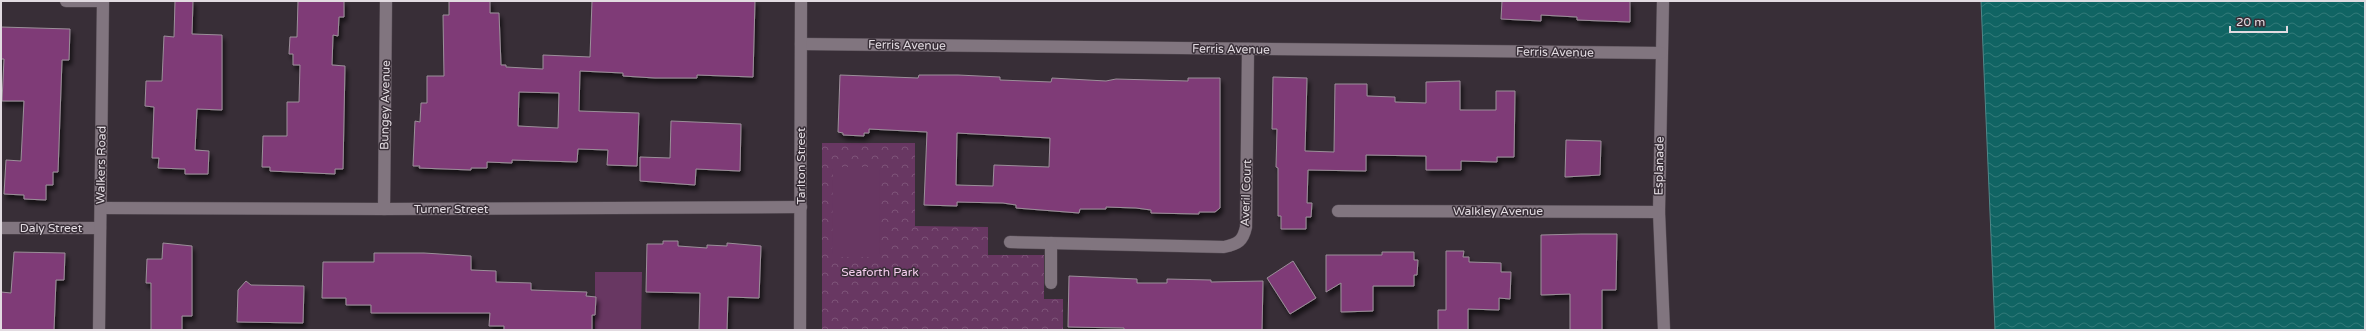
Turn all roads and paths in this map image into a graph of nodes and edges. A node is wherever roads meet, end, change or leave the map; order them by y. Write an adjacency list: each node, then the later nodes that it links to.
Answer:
1 (66, 1): 2 (street)
2 (103, 1): 10 (street, Walkers Road)
3 (386, 1): 11 (street, Bungey Avenue)
4 (801, 1): 6 (street, Tarlton Street)
5 (1663, 1): 8 (street, Esplanade)
6 (801, 44): 7 (street, Ferris Avenue); 9 (street, Tarlton Street)
7 (1248, 49): 8 (street, Ferris Avenue); 17 (street, Averil Court)
8 (1661, 53): 13 (street, Esplanade)
9 (801, 207): 11 (street, Turner Street); 20 (street, Tarlton Street)
10 (101, 208): 11 (street, Turner Street); 15 (street, Walkers Road)
11 (384, 209)
12 (1338, 210): 13 (street, Walkley Avenue)
13 (1659, 212): 21 (street, Esplanade)
14 (1, 228): 15 (street, Daly Street)
15 (100, 228): 19 (street, Walkers Road)
16 (1010, 242): 17 (street, Averil Court)
17 (1052, 243): 18 (street)
18 (1051, 283)
19 (99, 330)
20 (800, 330)
21 (1664, 330)

